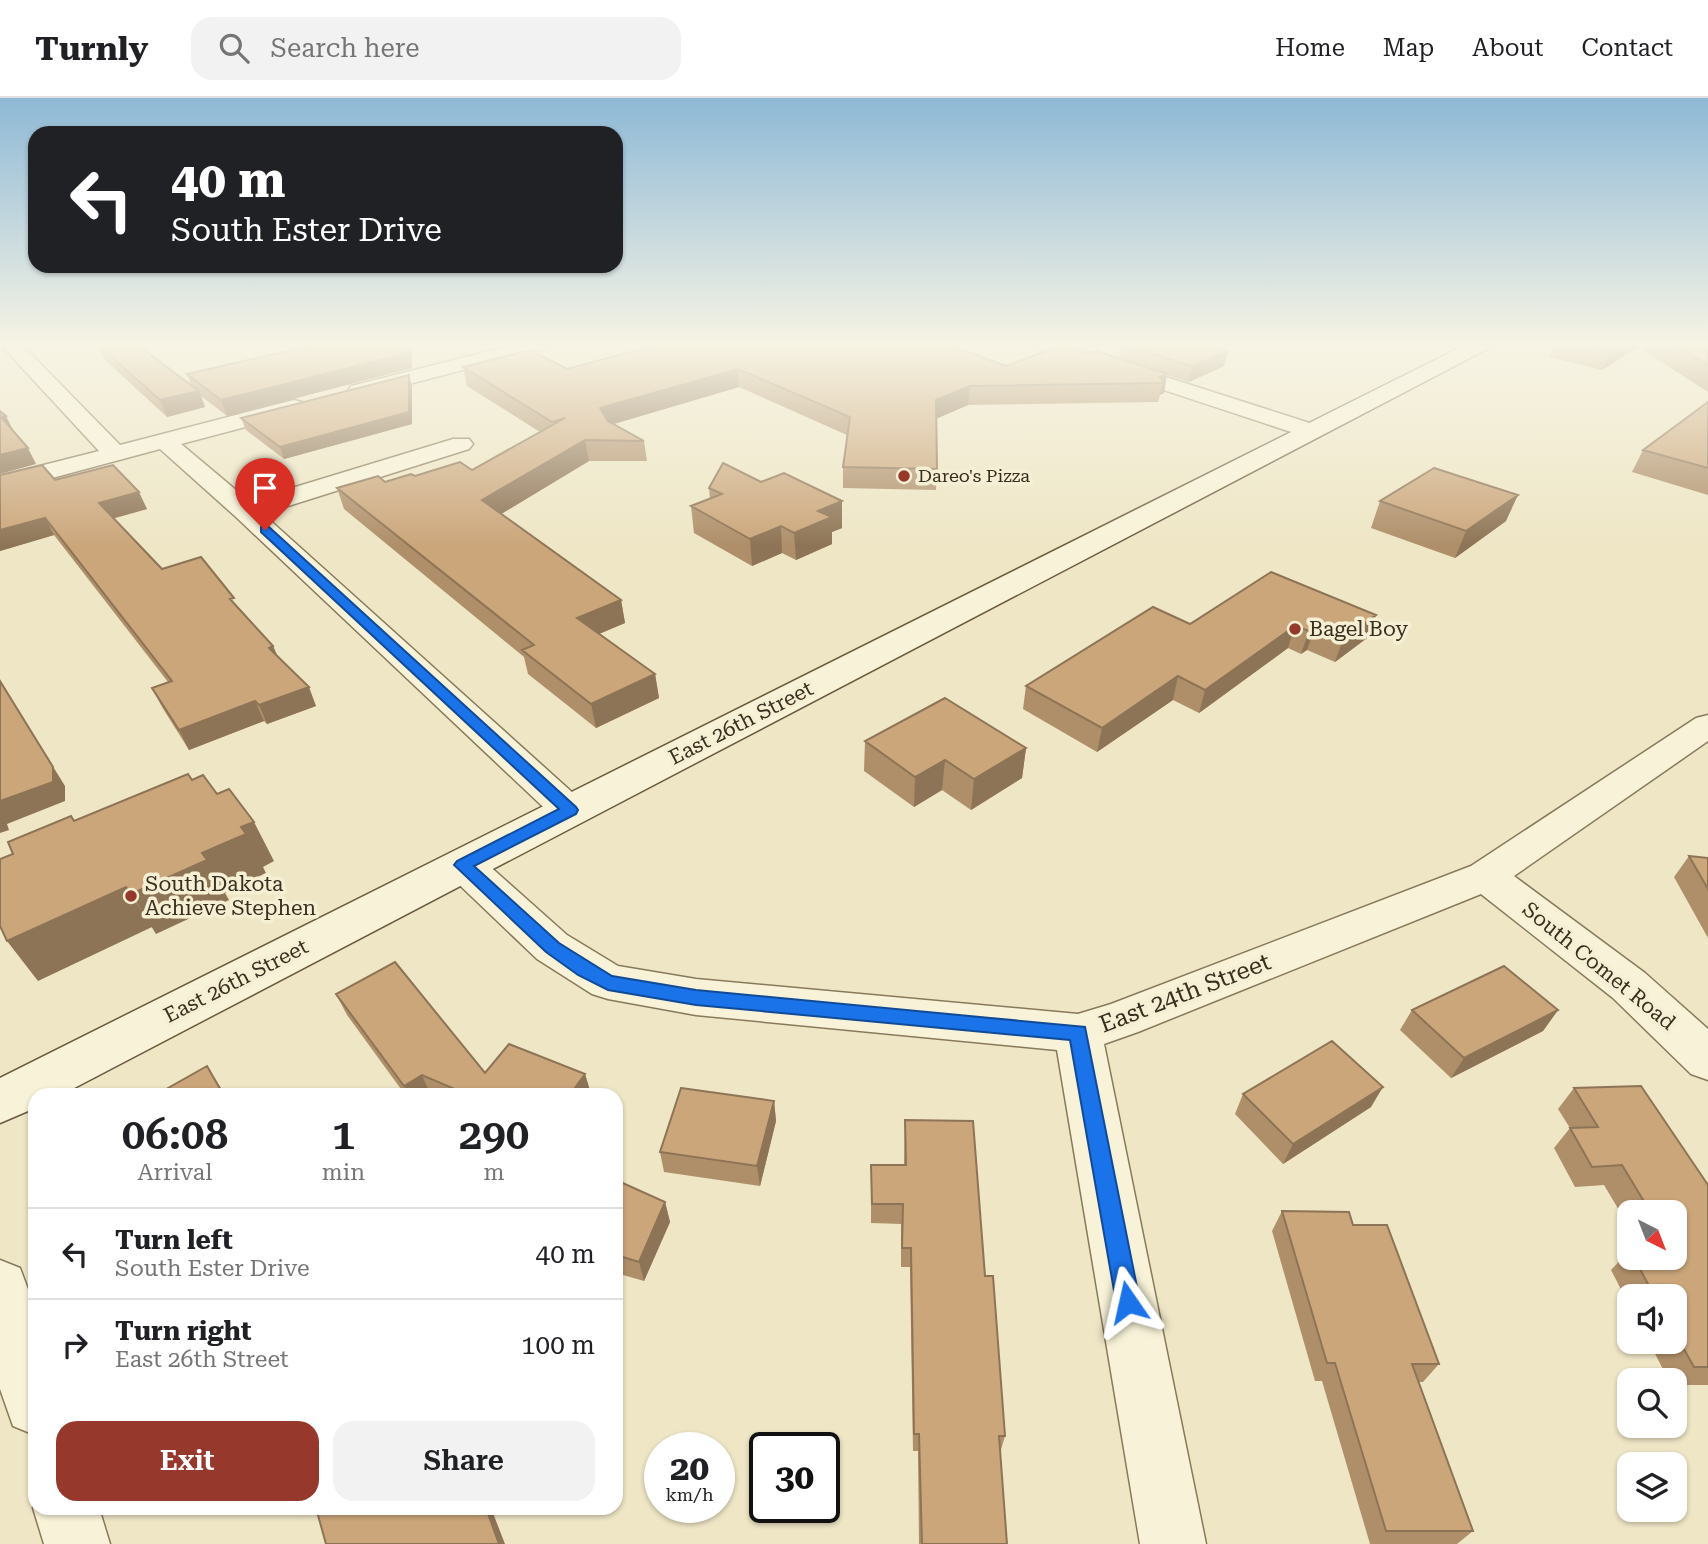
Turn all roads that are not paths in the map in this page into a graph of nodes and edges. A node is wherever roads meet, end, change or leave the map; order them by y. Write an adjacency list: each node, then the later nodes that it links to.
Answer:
1 (74, 411): 8 (street)
2 (280, 411): 6 (street)
3 (1249, 411): 5 (street)
4 (1351, 411): 5 (street, East 26th Street)
5 (1311, 432): 12 (street, East 26th Street)
6 (164, 441): 8 (street); 10 (street)
7 (461, 444): 10 (street)
8 (115, 454): 9 (street)
9 (0, 484)
10 (245, 511): 12 (street)
11 (1708, 725): 14 (street, East 24th Street)
12 (570, 810): 13 (street, East 26th Street)
13 (463, 865): 15 (street); 17 (street, East 26th Street)
14 (1485, 876): 15 (street, East 24th Street); 16 (street, South Comet Road)
15 (1078, 1033): 22 (street, East 24th Street)
16 (1708, 1060)
17 (0, 1102)
18 (0, 1288): 19 (street)
19 (28, 1381)
20 (68, 1515): 21 (street)
21 (77, 1544)
22 (1173, 1544)

